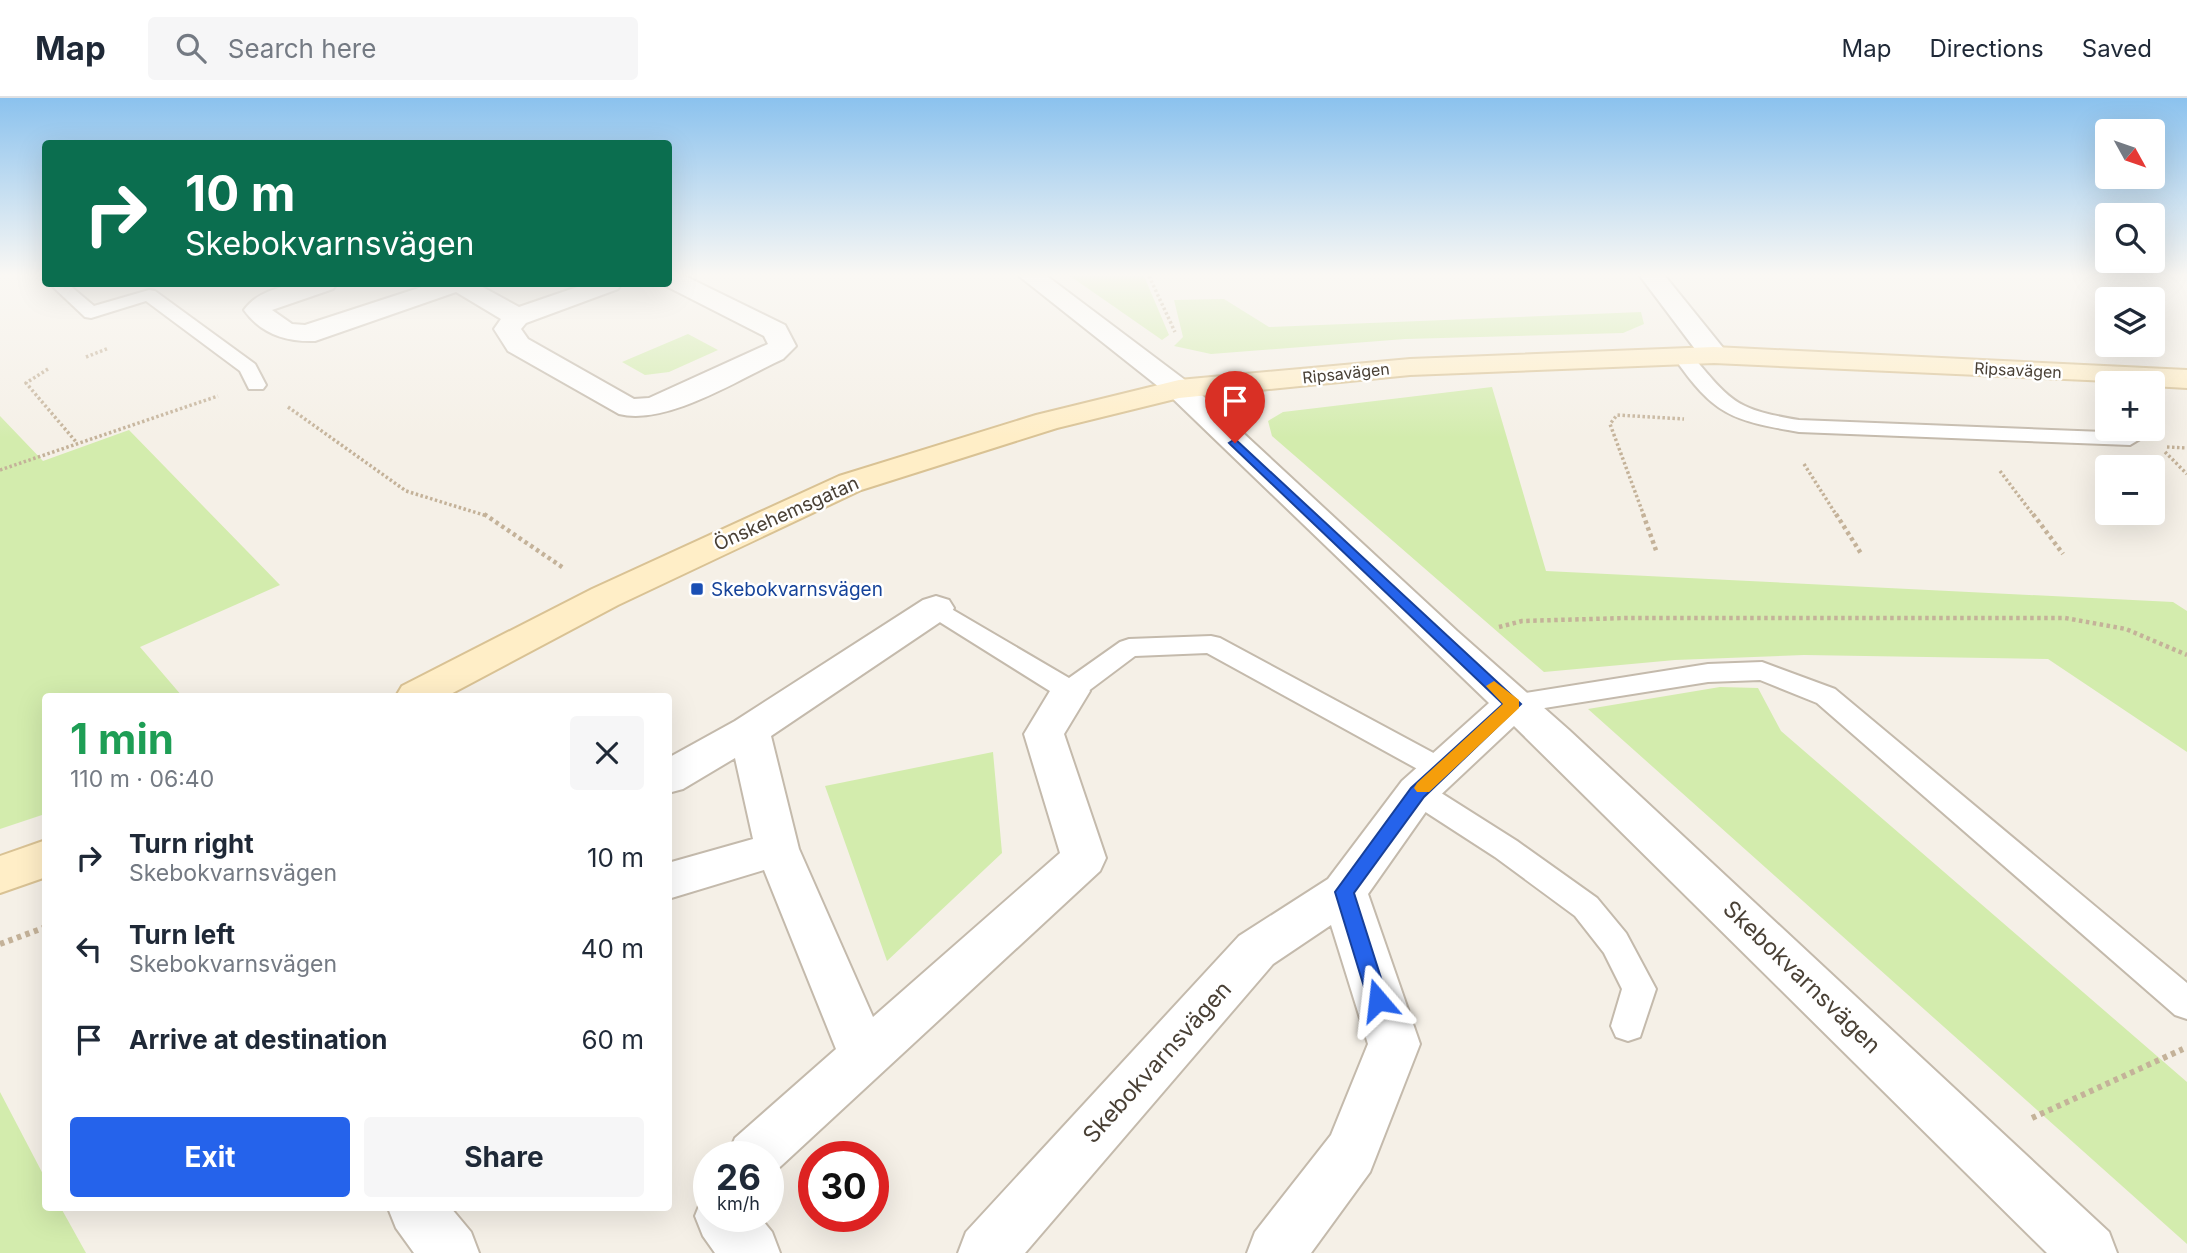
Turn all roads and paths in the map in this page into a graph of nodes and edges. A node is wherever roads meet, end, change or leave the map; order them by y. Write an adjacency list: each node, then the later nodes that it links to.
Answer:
1 (196, 330): 12 (lane)
2 (277, 330): 3 (street)
3 (324, 330)
4 (508, 330): 5 (street)
5 (774, 330)
6 (1104, 330): 13 (street, Skebokvarnsvägen)
7 (1694, 330): 8 (street)
8 (1714, 355): 9 (street, Ripsavägen); 11 (street, Ripsavägen)
9 (1682, 356): 13 (street, Ripsavägen); 14 (lane)
10 (48, 369): 18 (path)
11 (2187, 379)
12 (256, 385): 18 (path); 25 (path)
13 (1179, 389): 25 (street, Önskehemsgatan); 27 (street, Skebokvarnsvägen)
14 (1752, 418): 15 (lane); 22 (path)
15 (1777, 422): 16 (lane); 24 (path)
16 (1971, 433): 17 (lane); 23 (path)
17 (2095, 438)
18 (77, 443): 20 (path)
19 (2158, 445): 21 (path)
20 (0, 470)
21 (2187, 474)
22 (1657, 553)
23 (2063, 554)
24 (1862, 555)
25 (605, 597): 30 (street, Önskehemsgatan)
26 (936, 608): 29 (lane); 32 (street)
27 (1444, 640): 28 (path); 31 (street, Skebokvarnsvägen)
28 (2187, 655)
29 (1070, 691): 34 (lane); 45 (street)
30 (422, 693)
31 (1513, 704): 34 (street, Skebokvarnsvägen); 42 (lane); 47 (street, Skebokvarnsvägen)
32 (749, 732): 33 (street); 35 (street)
33 (672, 776)
34 (1430, 781): 39 (street, Skebokvarnsvägen); 43 (lane)
35 (777, 849): 38 (street); 45 (street)
36 (42, 860): 37 (street)
37 (0, 876)
38 (672, 880)
39 (1344, 892): 52 (street, Skebokvarnsvägen); 53 (street)
40 (42, 928): 41 (path)
41 (0, 944)
42 (2187, 1003)
43 (1628, 1026)
44 (2187, 1047): 47 (path)
45 (865, 1056): 46 (street)
46 (772, 1141)
47 (1975, 1144): 54 (street, Skebokvarnsvägen)
48 (418, 1211): 50 (street)
49 (735, 1232): 51 (street)
50 (450, 1253)
51 (751, 1253)
52 (987, 1253)
53 (1276, 1253)
54 (2088, 1253)

